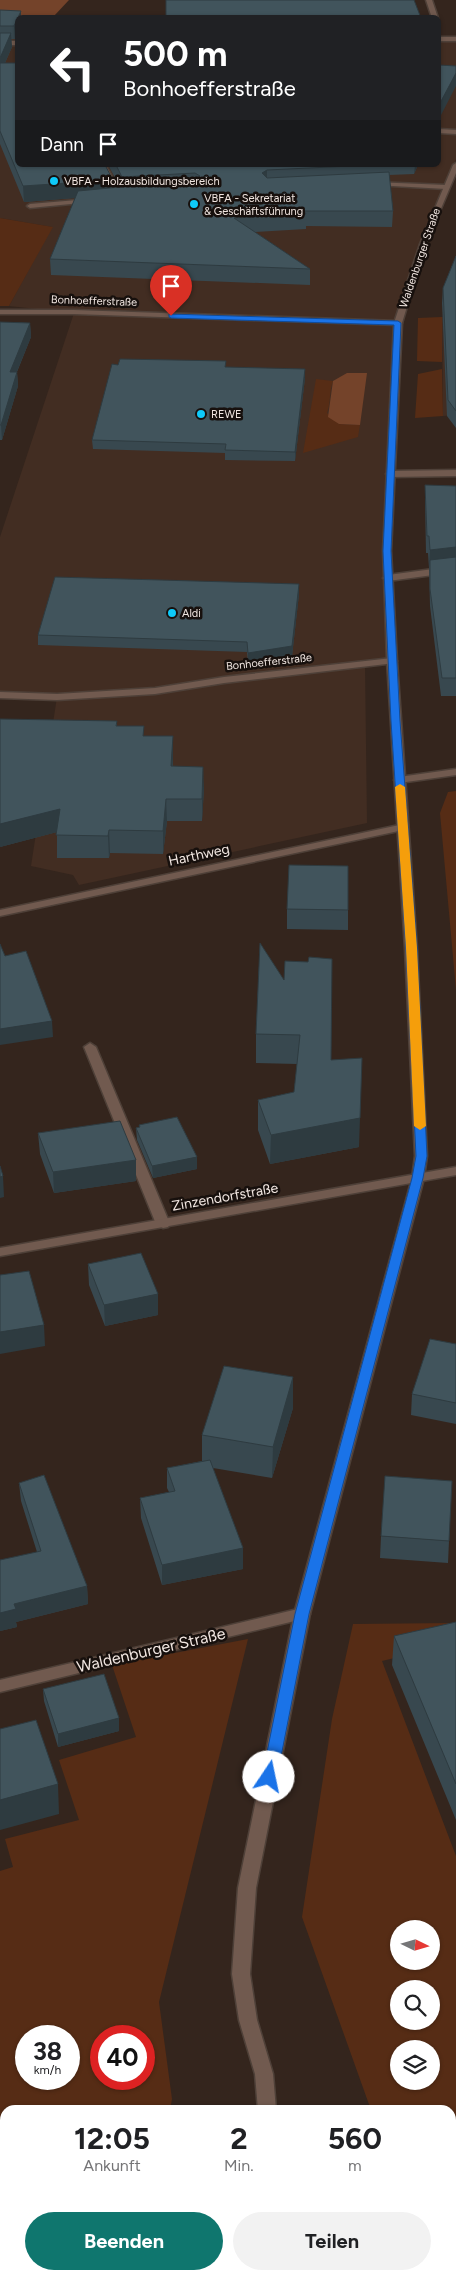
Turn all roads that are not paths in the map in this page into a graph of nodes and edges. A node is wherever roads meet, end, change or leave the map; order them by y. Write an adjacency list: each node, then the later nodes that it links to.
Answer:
1 (429, 0): 2 (street)
2 (434, 15)
3 (441, 37): 4 (street)
4 (456, 39)
5 (0, 43): 6 (street)
6 (15, 43)
7 (441, 131): 8 (street)
8 (456, 132)
9 (456, 165): 12 (street, Waldenburger Straße)
10 (104, 167): 14 (street)
11 (363, 184): 12 (street)
12 (450, 185): 19 (street, Waldenburger Straße)
13 (128, 195): 14 (street)
14 (119, 196): 15 (street)
15 (111, 200)
16 (93, 201): 17 (street)
17 (30, 206)
18 (0, 312): 19 (street, Bonhoefferstraße)
19 (398, 323): 21 (street, Waldenburger Straße)
20 (456, 473): 21 (street)
21 (390, 474): 23 (street, Waldenburger Straße)
22 (456, 569): 23 (street)
23 (388, 578): 24 (street, Waldenburger Straße)
24 (392, 661): 25 (street, Bonhoefferstraße); 27 (street, Waldenburger Straße)
25 (0, 695)
26 (456, 772): 27 (street)
27 (399, 780): 28 (street, Waldenburger Straße)
28 (404, 827): 29 (street, Harthweg); 32 (street, Waldenburger Straße)
29 (0, 913)
30 (90, 1047): 33 (street)
31 (456, 1171): 32 (street, Zinzendorfstraße)
32 (418, 1178): 33 (street, Zinzendorfstraße); 35 (street, Waldenburger Straße)
33 (164, 1224): 34 (street, Zinzendorfstraße)
34 (0, 1252)
35 (302, 1614): 36 (street, Waldenburger Straße); 37 (street, Waldenburger Straße)
36 (0, 1686)
37 (267, 2105)

